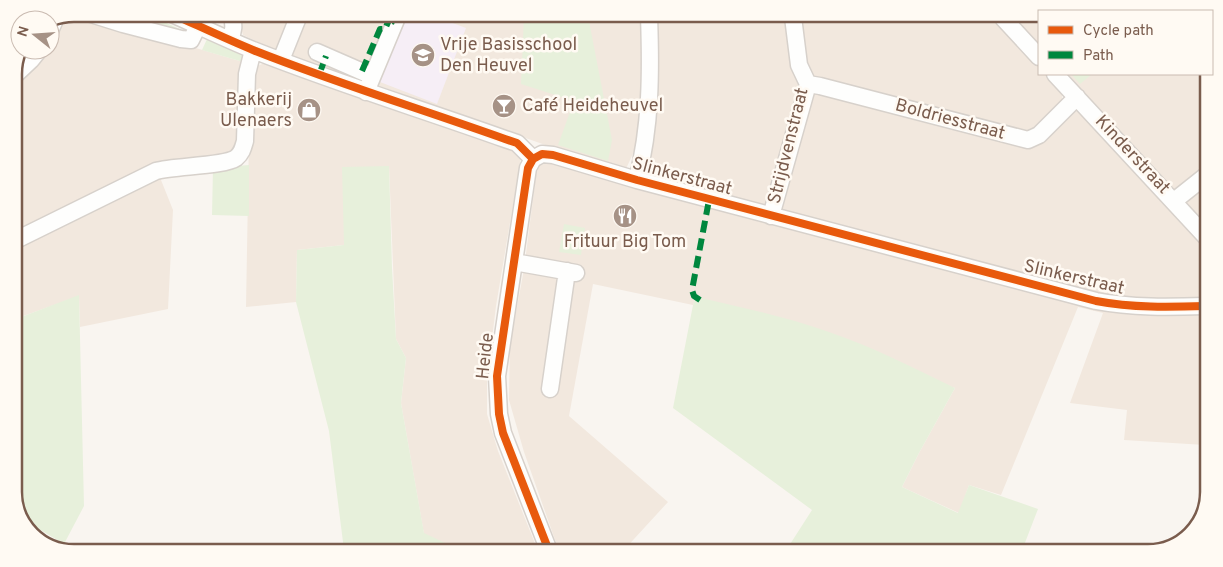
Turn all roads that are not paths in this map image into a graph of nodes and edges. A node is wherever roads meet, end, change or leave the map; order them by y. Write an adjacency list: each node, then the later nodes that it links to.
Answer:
1 (117, 22): 9 (street)
2 (189, 22): 9 (street)
3 (234, 22): 10 (street)
4 (296, 22): 14 (street)
5 (395, 22): 16 (street)
6 (649, 22): 21 (street)
7 (794, 22): 17 (street, Strijdvenstraat)
8 (1006, 22): 13 (street)
9 (198, 26): 10 (street)
10 (230, 39): 11 (street)
11 (253, 50): 14 (street); 26 (street)
12 (317, 52): 16 (street)
13 (1038, 56)
14 (281, 60): 18 (street)
15 (1056, 75): 19 (street, Kinderstraat)
16 (372, 76): 18 (street)
17 (808, 84): 19 (street, Boldriesstraat); 24 (street, Strijdvenstraat)
18 (366, 92): 20 (street)
19 (1077, 97): 23 (street, Kinderstraat)
20 (533, 158): 21 (street, Slinkerstraat); 27 (street, Heide)
21 (637, 180): 24 (street, Slinkerstraat)
22 (1200, 180): 23 (street)
23 (1174, 201): 25 (street, Kinderstraat)
24 (771, 216): 28 (street, Slinkerstraat)
25 (1200, 230)
26 (23, 237)
27 (514, 262): 29 (street); 30 (street, Heide)
28 (1200, 306)
29 (550, 390)
30 (546, 544)

